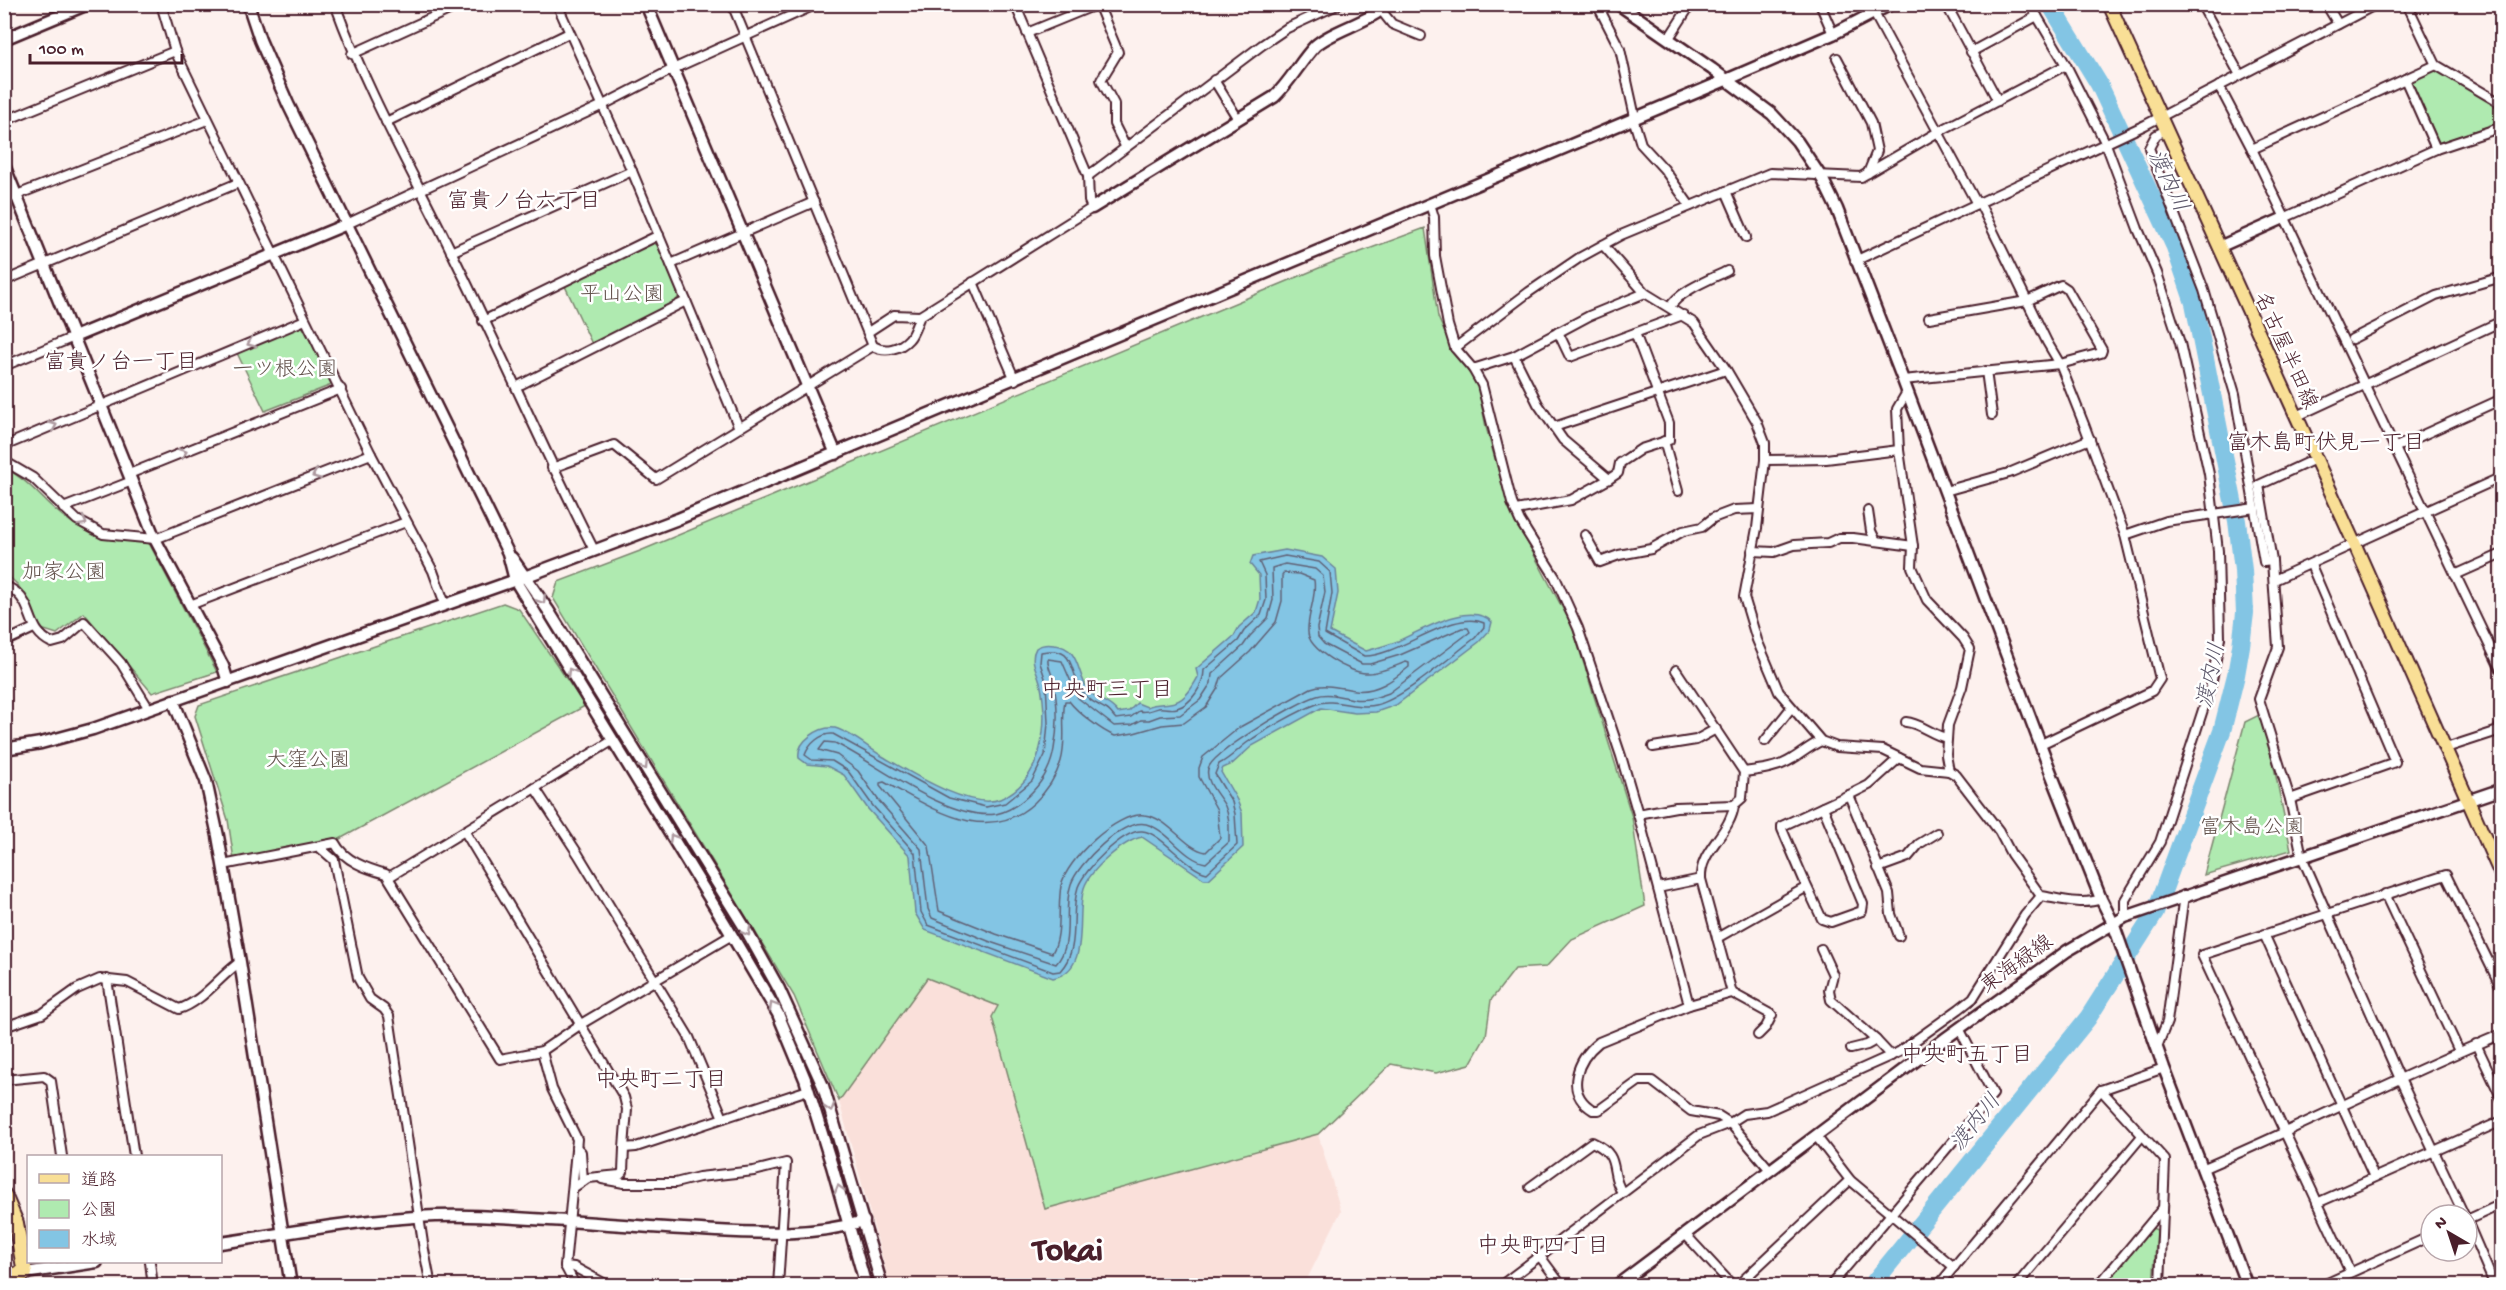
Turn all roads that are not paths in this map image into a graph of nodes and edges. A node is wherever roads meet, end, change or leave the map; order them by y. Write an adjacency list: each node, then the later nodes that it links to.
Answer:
1 (88, 4): 35 (street)
2 (161, 4): 36 (street)
3 (248, 4): 80 (street)
4 (334, 4): 38 (street)
5 (462, 4): 38 (street)
6 (557, 4): 29 (street)
7 (646, 4): 42 (street)
8 (732, 4): 32 (street)
9 (817, 4): 32 (street)
10 (1015, 4): 30 (street)
11 (1098, 4): 30 (street); 61 (street)
12 (1339, 4): 45 (street)
13 (1597, 4): 52 (street)
14 (1618, 4): 34 (street)
15 (1693, 4): 34 (street)
16 (1820, 4): 31 (street)
17 (1891, 4): 26 (street)
18 (1946, 4): 37 (street)
19 (2030, 4): 27 (street)
20 (2109, 4): 51 (main road, 名古屋半田線)
21 (2201, 4): 43 (street)
22 (2326, 4): 28 (street)
23 (2377, 4): 28 (street)
24 (2407, 4): 41 (street)
25 (1381, 6): 33 (street); 53 (street)
26 (1874, 13): 31 (street); 59 (street)
27 (2037, 16): 37 (street); 40 (street)
28 (2338, 24): 43 (street)
29 (569, 33): 50 (street); 56 (street)
30 (1027, 33): 68 (street)
31 (1833, 33): 46 (street)
32 (746, 36): 42 (street); 74 (street)
33 (1421, 36)
34 (1669, 38): 46 (street)
35 (4, 39)
36 (175, 51): 54 (street); 55 (street)
37 (1971, 52): 48 (street)
38 (352, 54): 56 (street)
39 (1837, 58): 66 (street)
40 (2066, 65): 48 (street); 60 (street)
41 (2436, 65): 44 (street); 49 (street)
42 (673, 69): 50 (street); 81 (street)
43 (2240, 75): 47 (street)
44 (2405, 79): 62 (street); 63 (street)
45 (1214, 80): 53 (street); 61 (street)
46 (1726, 80): 52 (street); 67 (street)
47 (2219, 86): 51 (street); 62 (street)
48 (1998, 101): 59 (street)
49 (2502, 104)
50 (603, 105): 65 (street); 70 (street)
51 (2160, 116): 58 (main road, 名古屋半田線); 60 (street)
52 (1634, 118): 76 (street); 77 (street)
53 (1238, 119): 78 (street)
54 (207, 120): 69 (street); 72 (street)
55 (4, 121)
56 (386, 122): 70 (street)
57 (2502, 127): 63 (street)
58 (2166, 130): 85 (main road, 名古屋半田線); 149 (street)
59 (1938, 132): 66 (street); 75 (street)
60 (2106, 144): 75 (street); 153 (street)
61 (1125, 146): 68 (street)
62 (2252, 149): 79 (street)
63 (2436, 149): 79 (street)
64 (4, 165): 72 (street)
65 (632, 171): 82 (street); 86 (street)
66 (1868, 173): 67 (street)
67 (1820, 174): 71 (street); 88 (street)
68 (1088, 176): 78 (street)
69 (238, 183): 87 (street); 90 (street)
70 (420, 190): 80 (street); 86 (street)
71 (1726, 191): 77 (street); 83 (street)
72 (17, 196): 73 (street); 90 (street)
73 (4, 200)
74 (814, 202): 81 (street); 105 (street)
75 (1978, 203): 88 (street); 97 (street)
76 (1430, 204): 111 (street); 118 (street)
77 (1690, 206): 84 (street)
78 (1092, 208): 94 (street)
79 (2284, 218): 85 (street); 120 (street)
80 (347, 224): 87 (street); 164 (street)
81 (743, 234): 89 (street); 121 (street)
82 (658, 235): 89 (street); 103 (street)
83 (1746, 237)
84 (1603, 245): 95 (street); 111 (street)
85 (2219, 247): 129 (main road, 名古屋半田線)
86 (451, 252): 103 (street)
87 (274, 254): 102 (street); 108 (street)
88 (1855, 261): 119 (street)
89 (671, 264): 96 (street)
90 (44, 265): 93 (street); 108 (street)
91 (1727, 271): 98 (street)
92 (2502, 277): 109 (street)
93 (4, 281)
94 (973, 282): 100 (street); 118 (street)
95 (1645, 293): 98 (street); 106 (street)
96 (686, 301): 122 (street); 131 (street)
97 (2027, 301): 101 (street); 113 (street); 113 (street)
98 (1670, 307): 99 (street)
99 (1683, 315): 107 (street); 116 (street)
100 (920, 316): 105 (street); 110 (street)
101 (1929, 318)
102 (305, 320): 123 (street); 127 (street, one-way to 127)
103 (483, 321): 122 (street)
104 (2502, 321): 120 (street)
105 (868, 332): 110 (street)
106 (1558, 332): 107 (street); 112 (street)
107 (1635, 333): 125 (street)
108 (74, 338): 114 (street); 127 (street)
109 (2352, 339)
110 (873, 346): 121 (street)
111 (1455, 348): 115 (street)
112 (1514, 356): 115 (street); 130 (street)
113 (2060, 364): 117 (street); 132 (street)
114 (4, 366)
115 (1473, 369): 151 (street)
116 (1726, 370): 125 (street); 140 (street)
117 (1986, 371): 119 (street); 128 (street)
118 (1015, 380): 138 (street)
119 (1903, 380): 124 (street)
120 (2363, 383): 129 (street); 135 (street)
121 (806, 386): 131 (street); 138 (street)
122 (516, 387): 142 (street)
123 (341, 389): 137 (street); 143 (street, one-way to 123)
124 (1907, 392): 136 (street); 147 (street)
125 (1658, 394): 130 (street); 133 (street)
126 (2502, 399): 135 (street)
127 (101, 406): 134 (street, one-way to 127); 143 (street)
128 (1992, 415)
129 (2295, 417): 139 (main road, 名古屋半田線)
130 (1554, 427): 145 (street)
131 (739, 428): 142 (street)
132 (2090, 439): 147 (street); 157 (street)
133 (1664, 441): 145 (street); 146 (street)
134 (4, 446)
135 (2394, 448): 154 (street)
136 (1899, 450): 140 (street); 161 (street)
137 (371, 454): 155 (street); 158 (street, one-way to 158)
138 (836, 454): 162 (street)
139 (2315, 459): 160 (main road, 名古屋半田線); 166 (street)
140 (1765, 460): 150 (street)
141 (4, 461): 148 (street)
142 (552, 468): 162 (street)
143 (130, 477): 148 (street); 158 (street)
144 (2502, 477): 154 (street)
145 (1609, 479): 151 (street)
146 (1678, 491)
147 (1945, 491): 190 (street)
148 (63, 508): 158 (street, one-way to 158)
149 (2255, 508): 153 (street); 166 (street)
150 (1759, 509): 156 (street); 163 (street)
151 (1515, 510): 204 (street)
152 (1868, 511): 159 (street)
153 (2216, 513): 157 (street); 221 (street)
154 (2425, 513): 160 (street); 168 (street)
155 (406, 522): 173 (street); 174 (street)
156 (1585, 535)
157 (2125, 535): 190 (street)
158 (155, 539): 174 (street)
159 (1876, 542): 161 (street); 163 (street)
160 (2355, 545): 167 (street); 193 (main road, 名古屋半田線)
161 (1913, 546): 186 (street)
162 (594, 550): 169 (street)
163 (1752, 551): 181 (street)
164 (508, 553): 169 (street); 170 (street)
165 (2502, 554): 168 (street)
166 (2272, 561): 171 (street)
167 (2311, 565): 171 (street); 200 (street)
168 (2455, 575): 178 (street)
169 (527, 576): 170 (street); 281 (street, one-way to 281)
170 (515, 580): 173 (street); 187 (street, one-way to 170)
171 (2274, 580): 200 (street)
172 (4, 585): 175 (street)
173 (444, 604): 179 (street)
174 (190, 605): 179 (street)
175 (34, 628): 176 (street); 182 (street)
176 (4, 642)
177 (1676, 670): 185 (street)
178 (2502, 672)
179 (228, 682): 180 (street)
180 (173, 700): 182 (street); 209 (street)
181 (1791, 708): 188 (street); 189 (street)
182 (149, 709): 192 (street)
183 (2502, 720): 193 (street)
184 (1906, 722): 186 (street)
185 (1716, 729): 191 (street); 196 (street)
186 (1947, 738): 195 (street)
187 (612, 741): 197 (street); 224 (street, one-way to 187)
188 (1765, 741)
189 (1821, 741): 194 (street); 196 (street)
190 (2041, 744): 219 (street)
191 (1653, 747)
192 (4, 749)
193 (2444, 749): 201 (main road, 名古屋半田線)
194 (1899, 758): 195 (street); 199 (street)
195 (1949, 771): 217 (street)
196 (1744, 772): 202 (street)
197 (535, 788): 205 (street); 230 (street)
198 (2502, 789): 201 (street, 東海緑線)
199 (1850, 795): 203 (street); 210 (street)
200 (2290, 799): 208 (street)
201 (2467, 800): 208 (street, 東海緑線); 211 (main road, 名古屋半田線)
202 (1734, 805): 204 (street); 213 (street)
203 (1823, 807): 214 (street); 214 (street)
204 (1638, 814): 215 (street)
205 (465, 832): 212 (street); 234 (street)
206 (1936, 833): 210 (street)
207 (320, 847): 209 (street); 212 (street); 279 (street)
208 (2302, 857): 218 (street, 東海緑線); 220 (street)
209 (223, 865): 228 (street)
210 (1878, 868): 225 (street)
211 (2502, 877)
212 (389, 878): 243 (street)
213 (1701, 879): 215 (street); 226 (street)
214 (1807, 887): 226 (street)
215 (1658, 888): 233 (street)
216 (2385, 894): 220 (street); 231 (street); 244 (street)
217 (2041, 896): 219 (street); 245 (street)
218 (2184, 896): 221 (street, 東海緑線); 241 (street)
219 (2101, 899): 222 (street)
220 (2327, 914): 223 (street); 247 (street)
221 (2125, 917): 222 (street, 東海緑線)
222 (2113, 924): 236 (street, 東海緑線); 241 (street)
223 (2264, 934): 252 (street); 256 (street)
224 (732, 935): 230 (street); 249 (street, one-way to 224)
225 (1899, 936)
226 (1717, 938): 232 (street)
227 (1821, 949): 239 (street)
228 (240, 962): 229 (street); 285 (street)
229 (107, 979): 235 (street); 263 (street)
230 (655, 981): 234 (street); 253 (street)
231 (2502, 989)
232 (1732, 993): 233 (street); 238 (street)
233 (1689, 1005): 255 (street)
234 (581, 1024): 243 (street); 260 (street)
235 (4, 1027)
236 (1959, 1028): 257 (street, 東海緑線); 280 (street)
237 (2502, 1034): 240 (street)
238 (1758, 1035)
239 (1876, 1040): 242 (street); 245 (street)
240 (2476, 1044): 244 (street); 251 (street)
241 (2157, 1047): 246 (street)
242 (1851, 1048)
243 (542, 1051): 259 (street)
244 (2459, 1052): 247 (street)
245 (1891, 1056): 255 (street)
246 (2164, 1068): 250 (street); 264 (street)
247 (2400, 1079): 252 (street); 261 (street)
248 (4, 1080): 262 (street)
249 (808, 1090): 253 (street); 283 (street, one-way to 249)
250 (2101, 1090): 258 (street); 294 (street)
251 (2502, 1099)
252 (2342, 1105): 256 (street); 267 (street)
253 (723, 1118): 260 (street)
254 (2502, 1121): 261 (street)
255 (1730, 1123): 265 (street); 272 (street)
256 (2285, 1134): 264 (street); 274 (street)
257 (1816, 1136): 265 (street, 東海緑線); 268 (street)
258 (2142, 1136): 277 (street); 313 (street)
259 (576, 1147): 269 (street); 271 (street)
260 (624, 1148): 266 (street)
261 (2434, 1152): 267 (street); 275 (street)
262 (62, 1155)
263 (134, 1155)
264 (2202, 1169): 316 (street)
265 (1770, 1170): 286 (street, 東海緑線)
266 (600, 1177): 269 (street); 284 (street)
267 (2374, 1177): 274 (street)
268 (1850, 1180): 280 (street); 310 (street)
269 (583, 1181): 271 (street)
270 (1530, 1187): 272 (street)
271 (573, 1188): 282 (street)
272 (1622, 1192): 290 (street)
273 (4, 1195): 296 (highway)
274 (2317, 1203): 295 (street)
275 (2458, 1203)
276 (2502, 1204): 278 (street)
277 (2162, 1209): 314 (street); 315 (street)
278 (2479, 1215)
279 (420, 1216): 282 (street); 285 (street); 301 (street)
280 (1893, 1217): 294 (street); 311 (street)
281 (864, 1221): 283 (street); 306 (street)
282 (570, 1223): 284 (street); 293 (street)
283 (849, 1226): 284 (street); 305 (street)
284 (782, 1232): 304 (street)
285 (283, 1234): 288 (street); 300 (street)
286 (1685, 1234): 309 (street, 東海緑線); 310 (street)
287 (2419, 1241): 295 (street)
288 (222, 1243)
289 (2479, 1249): 318 (street)
290 (1539, 1255): 307 (street); 308 (street)
291 (79, 1263): 296 (street)
292 (150, 1263): 299 (street)
293 (566, 1266): 302 (street); 303 (street)
294 (1954, 1267): 312 (street)
295 (2350, 1272): 298 (street)
296 (25, 1276): 297 (highway)
297 (4, 1277)
298 (2333, 1283): 317 (street)
299 (153, 1286)
300 (291, 1286)
301 (431, 1286)
302 (579, 1286)
303 (609, 1286)
304 (778, 1286)
305 (866, 1286)
306 (882, 1286)
307 (1500, 1286)
308 (1562, 1286)
309 (1616, 1286)
310 (1735, 1286)
311 (1830, 1286)
312 (1938, 1286)
313 (2016, 1286)
314 (2098, 1286)
315 (2160, 1286)
316 (2247, 1286)
317 (2321, 1286)
318 (2495, 1286)

